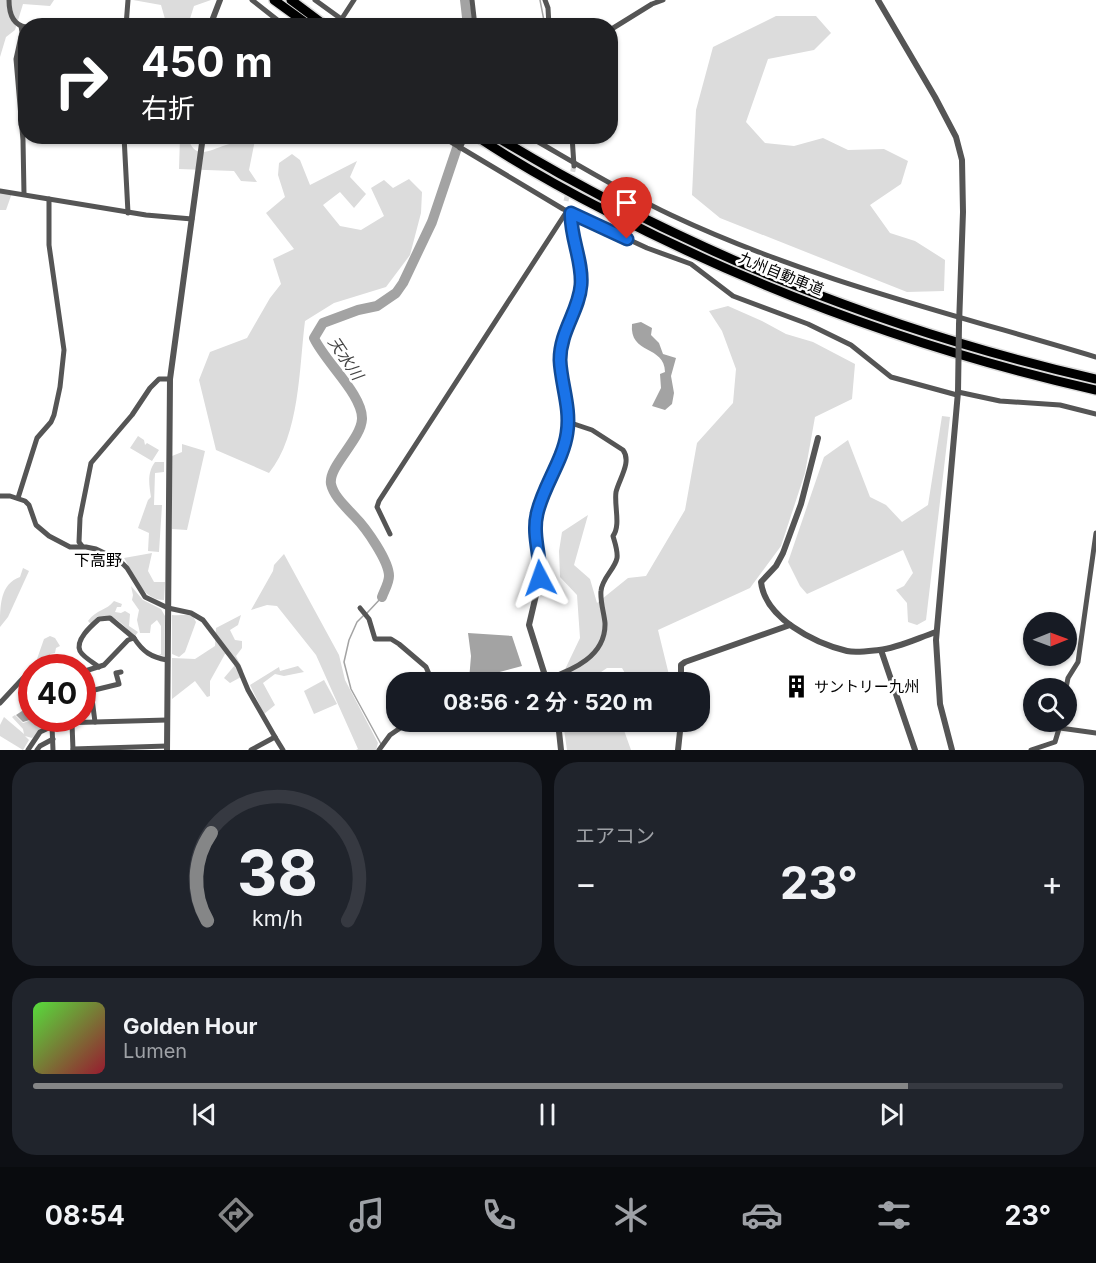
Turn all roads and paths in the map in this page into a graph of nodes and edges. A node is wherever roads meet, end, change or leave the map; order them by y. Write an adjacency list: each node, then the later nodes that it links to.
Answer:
1 (9, 0): 22 (street)
2 (128, 0): 13 (street)
3 (220, 0): 14 (street)
4 (252, 0): 15 (street)
5 (274, 0): 16 (highway)
6 (291, 0): 17 (highway)
7 (315, 0): 18 (street)
8 (354, 0): 19 (street)
9 (472, 0): 20 (street)
10 (545, 0): 21 (street)
11 (663, 0): 23 (street)
12 (878, 0): 44 (street)
13 (127, 18)
14 (213, 18)
15 (275, 18)
16 (299, 18)
17 (315, 18)
18 (336, 18)
19 (342, 18)
20 (474, 18)
21 (549, 18)
22 (18, 23)
23 (618, 25)
24 (18, 50): 25 (street)
25 (18, 82)
26 (23, 144): 38 (street)
27 (124, 144): 42 (street)
28 (202, 144): 43 (street)
29 (453, 144): 35 (street)
30 (461, 144): 35 (street)
31 (488, 144): 48 (highway, 九州自動車道)
32 (509, 144): 47 (highway, 九州自動車道)
33 (542, 144): 36 (street)
34 (573, 144): 36 (street)
35 (459, 148): 41 (street)
36 (574, 163): 44 (street)
37 (0, 191): 38 (street)
38 (24, 194): 39 (street)
39 (50, 199): 42 (street); 54 (street)
40 (566, 201): 41 (street)
41 (567, 211): 49 (street); 51 (street); 56 (street)
42 (128, 213): 43 (street)
43 (192, 219): 46 (street)
44 (959, 322): 45 (street); 49 (street, bridge)
45 (1096, 357)
46 (170, 379): 57 (street); 60 (street)
47 (1096, 379)
48 (1096, 390)
49 (957, 393): 50 (street); 63 (street)
50 (1096, 414)
51 (568, 422): 71 (street); 72 (street)
52 (818, 438): 62 (street)
53 (0, 496): 54 (street)
54 (18, 498): 57 (street)
55 (1096, 533): 58 (street)
56 (390, 534)
57 (82, 546): 60 (street)
58 (1087, 596): 59 (street); 74 (street)
59 (1096, 598)
60 (168, 608): 66 (street); 89 (street)
61 (360, 608): 70 (street)
62 (790, 625): 65 (street); 73 (street)
63 (936, 632): 65 (street); 102 (street)
64 (134, 638): 66 (street); 67 (street); 67 (street)
65 (881, 650): 101 (street)
66 (167, 660): 78 (street)
67 (99, 667): 68 (street)
68 (96, 668)
69 (121, 672): 76 (street)
70 (428, 672)
71 (544, 672)
72 (568, 672)
73 (681, 672)
74 (1068, 678)
75 (18, 684): 77 (street)
76 (96, 690)
77 (0, 703)
78 (166, 720): 79 (street); 91 (street)
79 (96, 722)
80 (1077, 729): 88 (street)
81 (40, 732): 93 (street)
82 (52, 732): 90 (street)
83 (72, 732): 92 (street)
84 (394, 732): 98 (street)
85 (559, 732): 99 (street)
86 (680, 732): 100 (street)
87 (1059, 732): 103 (street)
88 (1096, 733)
89 (275, 737): 96 (street); 97 (street)
90 (52, 740): 94 (street); 95 (street)
91 (167, 748): 92 (street)
92 (73, 749)
93 (28, 750)
94 (38, 750)
95 (53, 750)
96 (251, 750)
97 (283, 750)
98 (378, 750)
99 (561, 750)
100 (678, 750)
101 (915, 750)
102 (952, 750)
103 (1031, 750)

